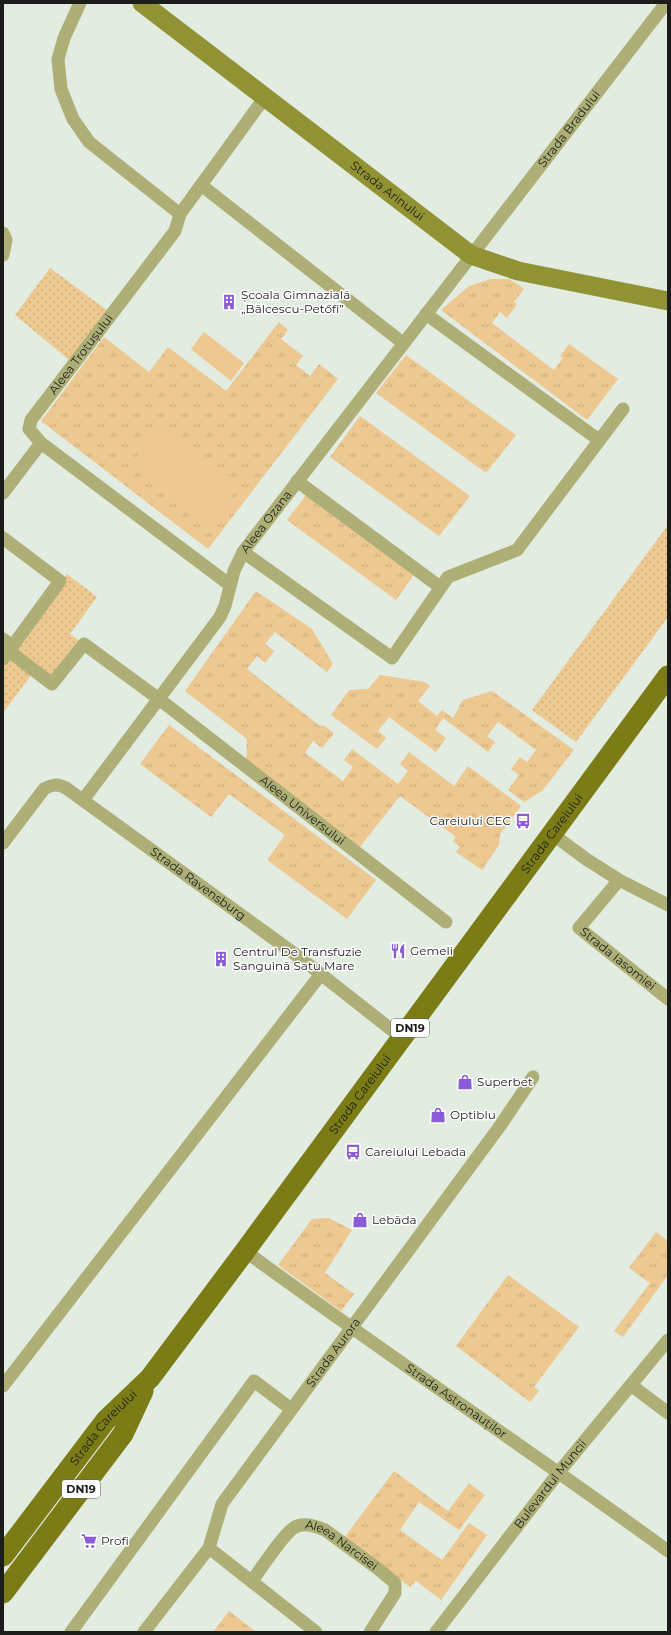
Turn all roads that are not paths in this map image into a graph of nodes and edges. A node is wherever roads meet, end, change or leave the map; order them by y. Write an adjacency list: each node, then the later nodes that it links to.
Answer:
1 (80, 3): 6 (street)
2 (142, 3): 4 (street, Strada Arinului)
3 (666, 3): 9 (street, Strada Bradului)
4 (265, 97): 5 (street, Aleea Trotușului); 9 (street, Strada Arinului)
5 (202, 185): 6 (street, Aleea Trotușului); 12 (street)
6 (180, 214): 15 (street, Aleea Trotușului)
7 (3, 233): 8 (street)
8 (3, 255)
9 (471, 255): 10 (street, Strada Arinului); 11 (street, Aleea Ozana)
10 (668, 301)
11 (426, 314): 12 (street, Aleea Ozana); 14 (street)
12 (403, 343): 16 (street, Aleea Ozana)
13 (623, 410): 14 (street)
14 (599, 440): 21 (street)
15 (41, 443): 17 (street); 20 (street)
16 (297, 481): 19 (street, Aleea Ozana); 21 (street)
17 (3, 493)
18 (3, 538): 22 (street)
19 (243, 552): 20 (street, Aleea Ozana); 21 (street)
20 (230, 585): 24 (street, Aleea Ozana)
21 (440, 587)
22 (7, 649): 24 (street, Aleea Universului)
23 (667, 678): 26 (main road, Strada Careiului / DN19)
24 (159, 699): 25 (street, Aleea Ozana); 30 (street, Aleea Universului)
25 (82, 800): 27 (street, Strada Ravensburg); 31 (street, Strada Ravensburg)
26 (551, 833): 28 (street); 33 (main road, Strada Careiului / DN19)
27 (3, 843)
28 (619, 880): 29 (street); 32 (street, Strada Iasomiei)
29 (668, 905)
30 (446, 922)
31 (321, 974): 33 (street, Strada Ravensburg); 40 (street)
32 (668, 999)
33 (402, 1038): 35 (main road, Strada Careiului / DN19)
34 (533, 1077): 36 (street, Strada Aurora)
35 (245, 1251): 36 (street, Strada Astronauților); 38 (main road, Strada Careiului / DN19)
36 (351, 1328): 41 (street, Strada Aurora); 43 (street, Strada Astronauților)
37 (668, 1340): 39 (street, Bulevardul Muncii)
38 (150, 1378): 46 (main road, Strada Careiului / DN19); 48 (main road, Strada Careiului / DN19)
39 (631, 1385): 42 (street); 43 (street, Bulevardul Muncii)
40 (3, 1386)
41 (292, 1409): 44 (street, Strada Aurora); 49 (street)
42 (668, 1413)
43 (559, 1472): 45 (street, Strada Astronauților); 53 (street, Bulevardul Muncii)
44 (209, 1548): 47 (street); 50 (street, Strada Aurora)
45 (668, 1550)
46 (3, 1556)
47 (252, 1581): 51 (street); 52 (street, Aleea Narcisei)
48 (3, 1593)
49 (71, 1632)
50 (144, 1632)
51 (316, 1632)
52 (370, 1632)
53 (436, 1632)

